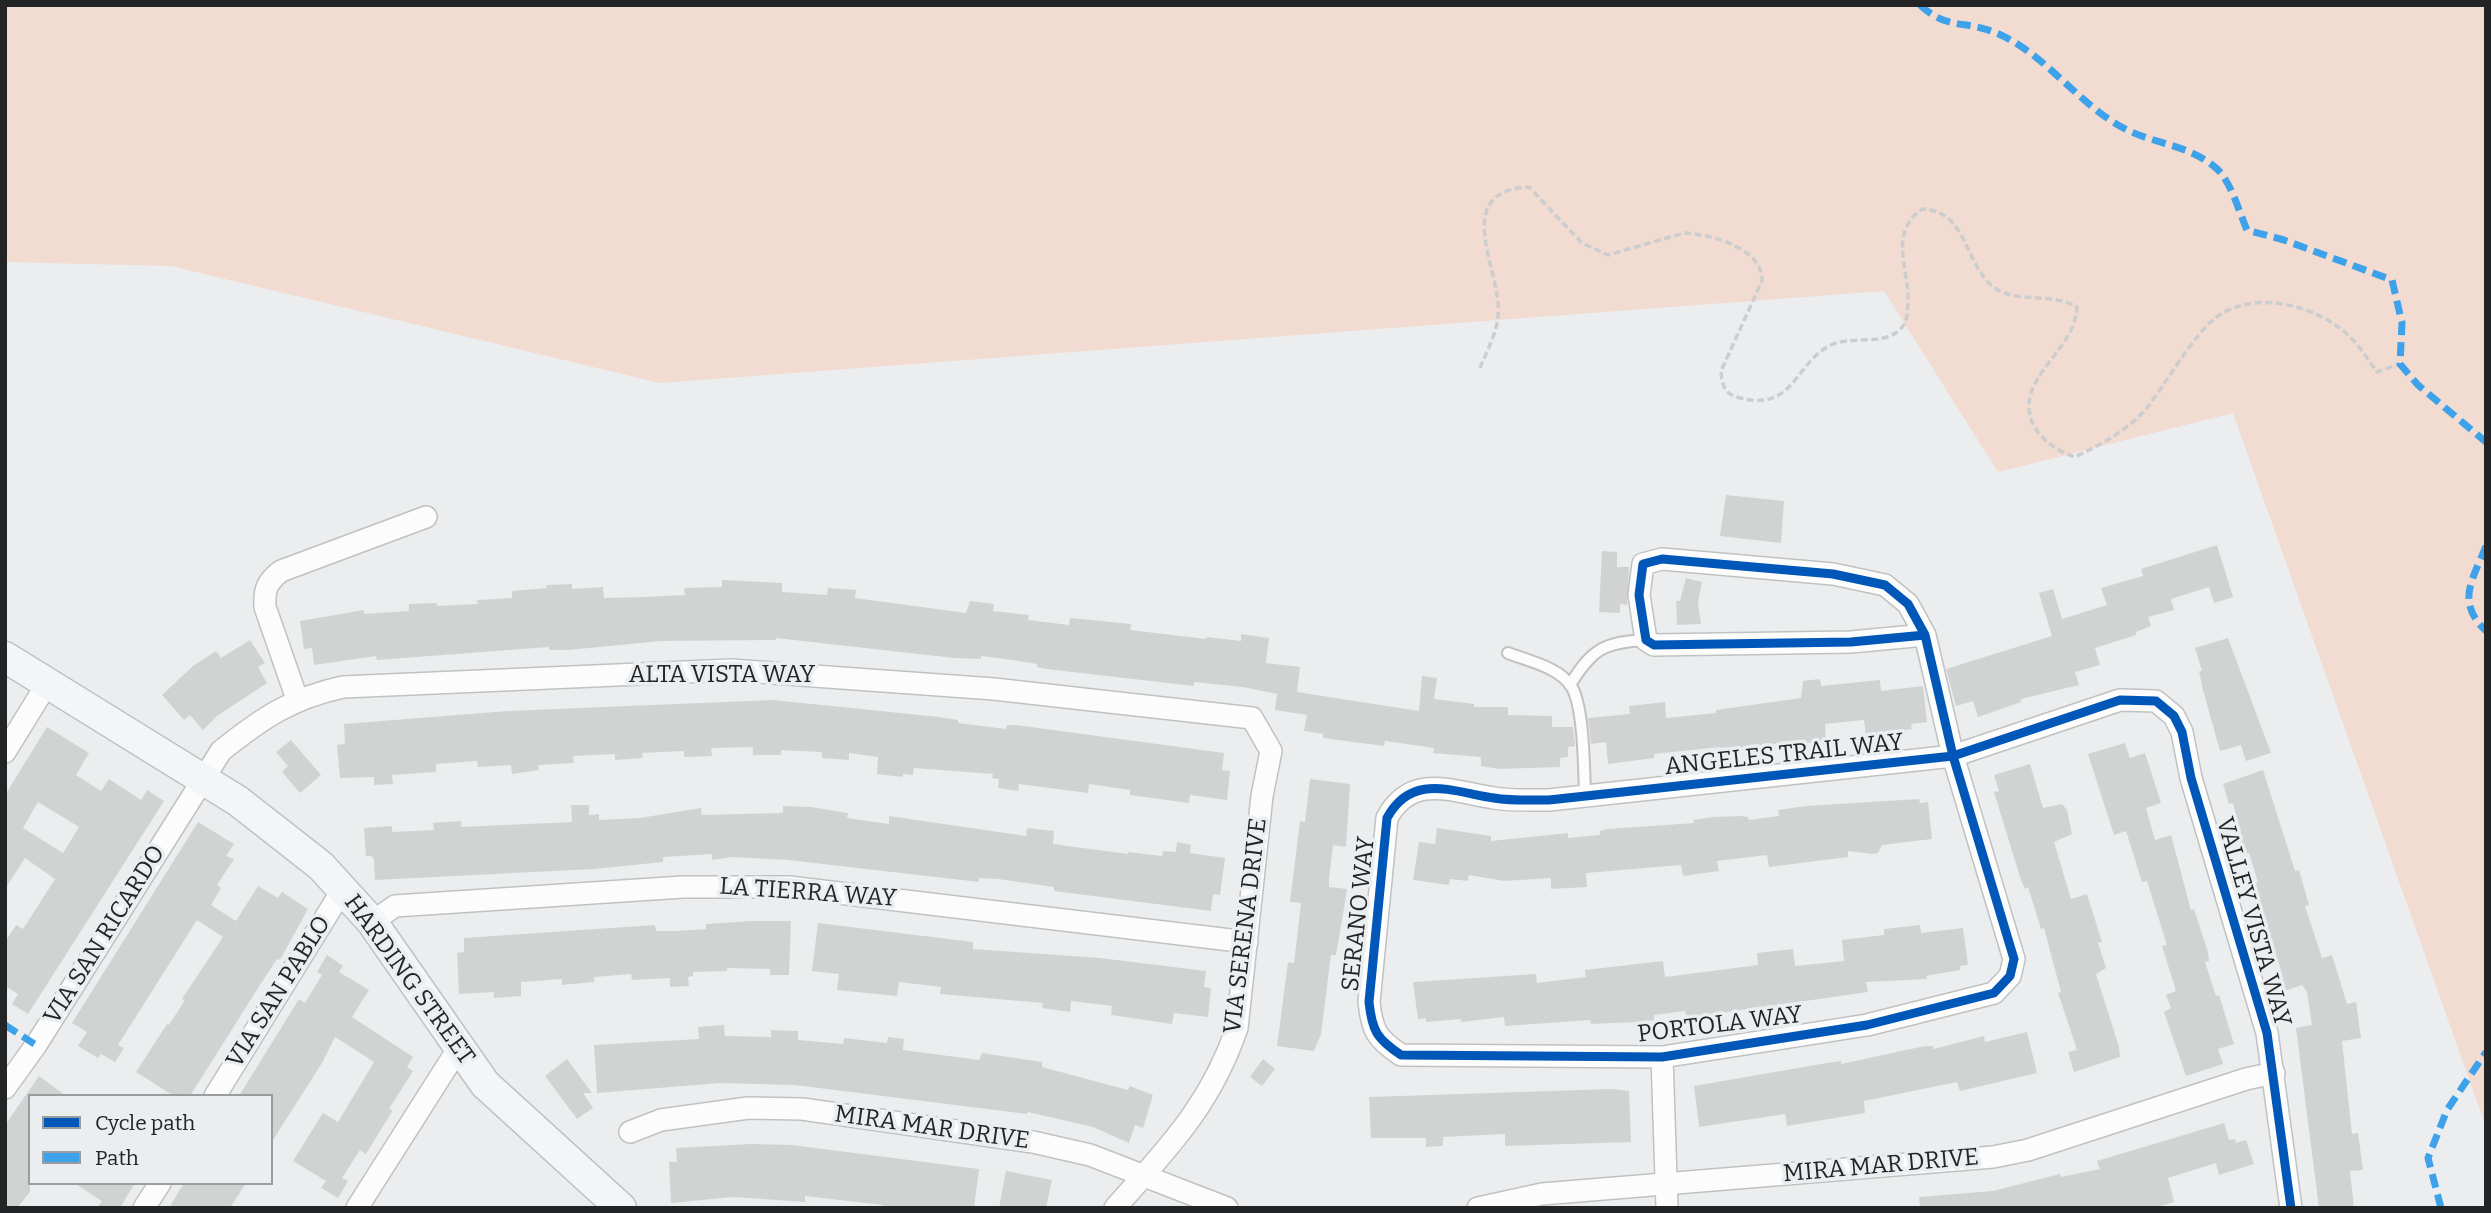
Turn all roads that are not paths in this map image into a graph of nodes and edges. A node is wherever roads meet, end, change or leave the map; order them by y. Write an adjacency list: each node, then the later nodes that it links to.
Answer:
1 (426, 517): 8 (street)
2 (1925, 635): 3 (street); 3 (street); 12 (street)
3 (1646, 640): 7 (lane)
4 (1508, 653): 7 (lane)
5 (5, 657): 6 (street, HARDING STREET)
6 (47, 684): 11 (street); 13 (street, HARDING STREET)
7 (1570, 685): 15 (lane)
8 (298, 699): 10 (street, ALTA VISTA WAY); 13 (street, ALTA VISTA WAY)
9 (2155, 701): 12 (street, ANGELES TRAIL WAY); 22 (street, VALLEY VISTA WAY)
10 (1264, 735): 18 (street, VIA SERENA DRIVE)
11 (5, 752)
12 (1953, 756): 15 (street, ANGELES TRAIL WAY); 21 (street, PORTOLA WAY)
13 (201, 779): 16 (street, HARDING STREET); 23 (street, VIA SAN RICARDO)
14 (1410, 793): 15 (street, ANGELES TRAIL WAY); 19 (street, SERANO WAY)
15 (1585, 795)
16 (343, 889): 17 (street, HARDING STREET); 24 (street, VIA SAN PABLO)
17 (372, 922): 18 (street, LA TIERRA WAY); 20 (street, HARDING STREET)
18 (1247, 942): 26 (street, VIA SERENA DRIVE)
19 (1384, 1044): 21 (street, PORTOLA WAY)
20 (458, 1049): 30 (street); 31 (street, HARDING STREET)
21 (1662, 1057): 27 (street)
22 (2274, 1073): 27 (street, MIRA MAR DRIVE); 36 (street, VALLEY VISTA WAY)
23 (5, 1088)
24 (216, 1094)
25 (630, 1132): 26 (street, MIRA MAR DRIVE)
26 (1143, 1176): 32 (street, VIA SERENA DRIVE); 33 (street, MIRA MAR DRIVE)
27 (1666, 1182): 34 (street, MIRA MAR DRIVE); 35 (street)
28 (159, 1185): 29 (street)
29 (144, 1208)
30 (357, 1208)
31 (621, 1208)
32 (1115, 1208)
33 (1227, 1208)
34 (1478, 1208)
35 (1667, 1208)
36 (2291, 1208)

